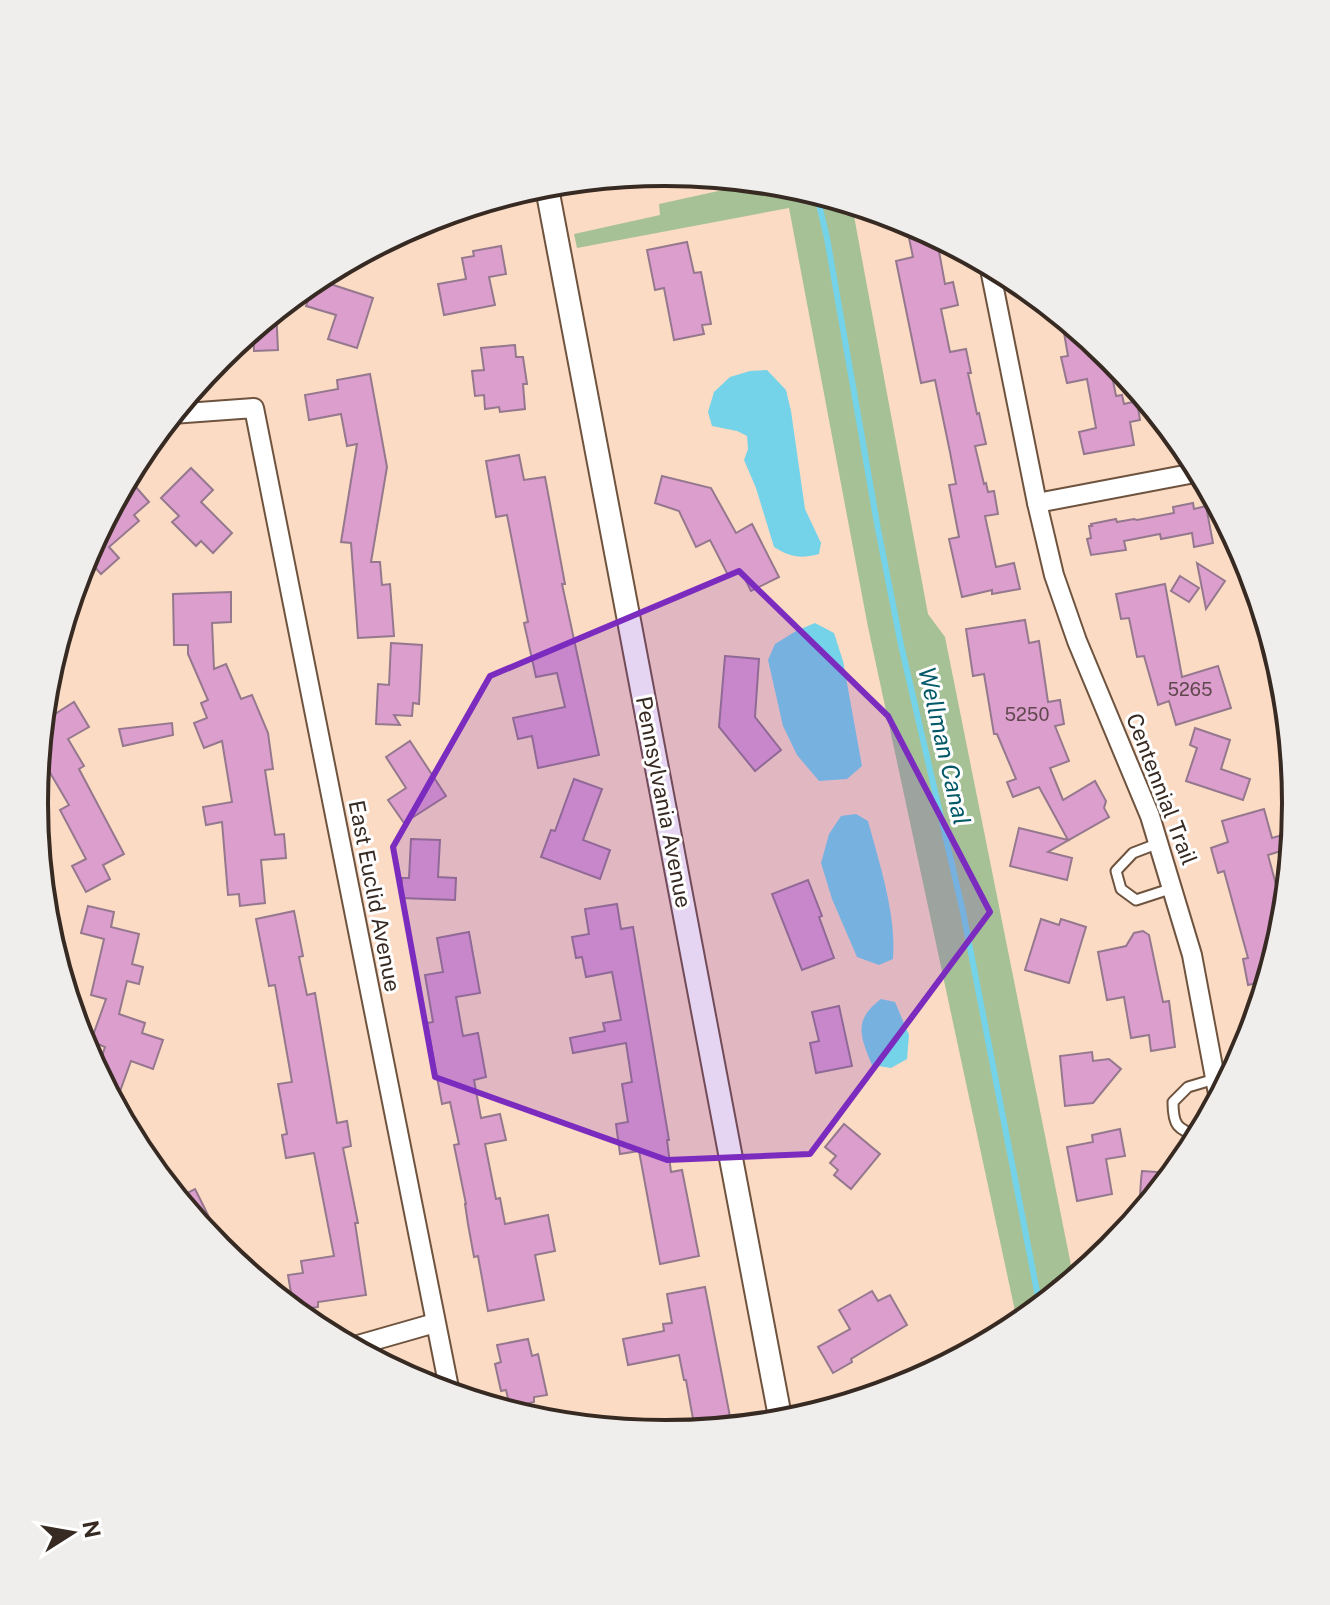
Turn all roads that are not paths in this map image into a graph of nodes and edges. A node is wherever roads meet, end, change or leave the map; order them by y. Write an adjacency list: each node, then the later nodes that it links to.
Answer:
1 (549, 196): 13 (street, Pennsylvania Avenue)
2 (992, 279): 5 (street, Centennial Trail)
3 (187, 413): 10 (street, East Euclid Avenue)
4 (1187, 474): 5 (street)
5 (1037, 503): 6 (street, Centennial Trail)
6 (1160, 843): 7 (street, Centennial Trail); 7 (lane)
7 (1173, 888): 8 (street, Centennial Trail)
8 (1215, 1079): 9 (lane)
9 (1186, 1132)
10 (435, 1323): 11 (street); 12 (street, East Euclid Avenue)
11 (367, 1343)
12 (447, 1380)
13 (779, 1409)

